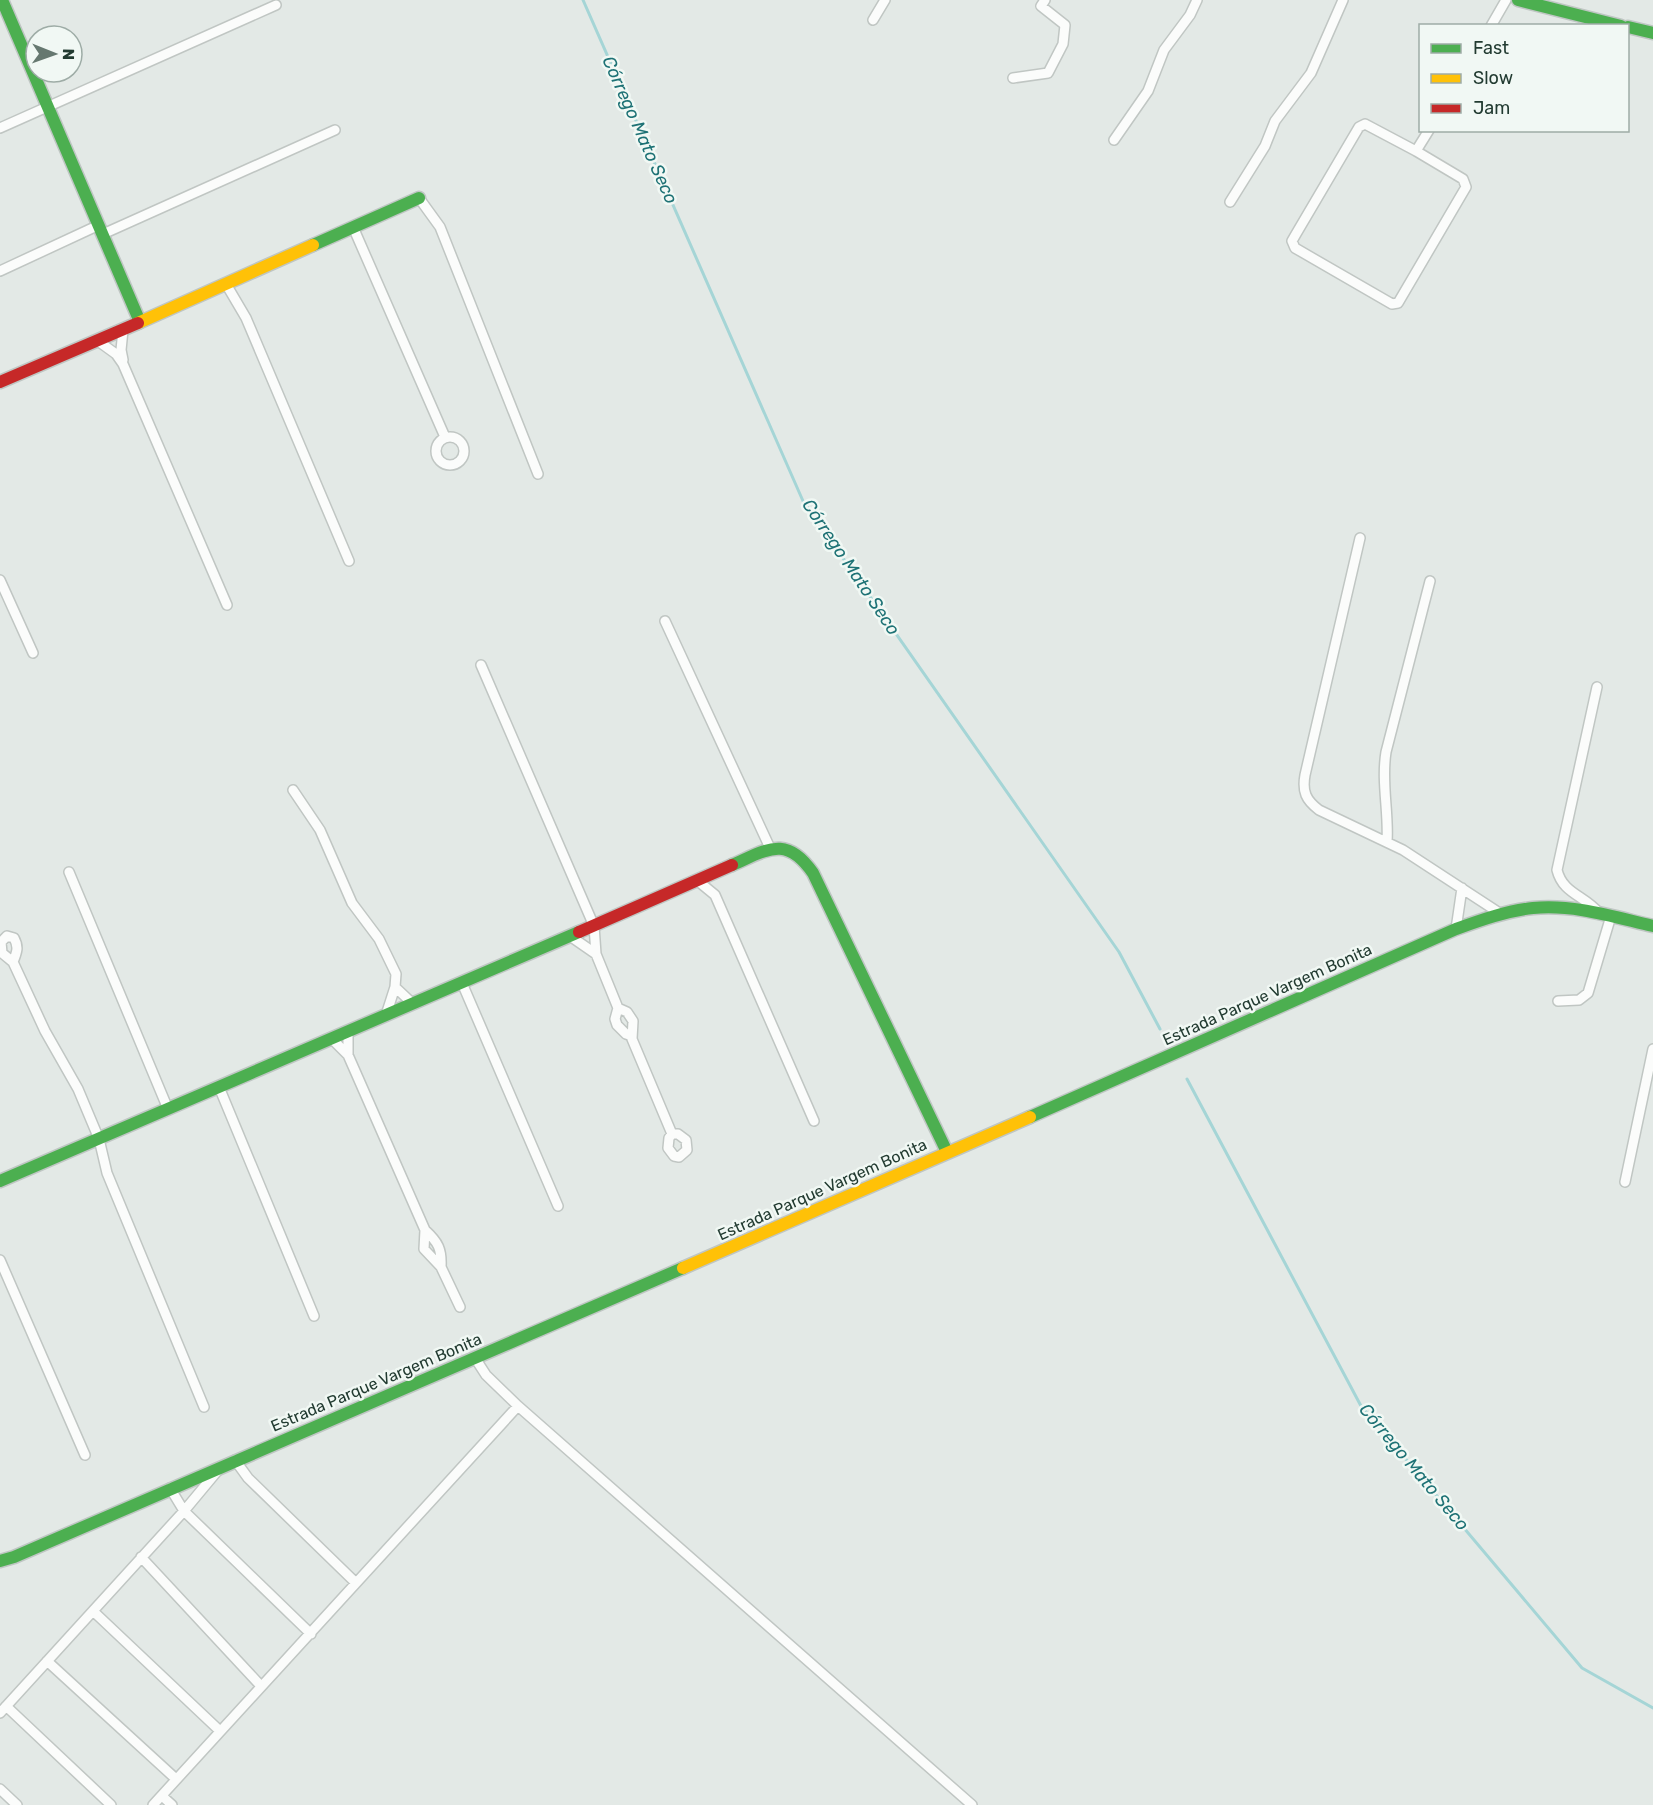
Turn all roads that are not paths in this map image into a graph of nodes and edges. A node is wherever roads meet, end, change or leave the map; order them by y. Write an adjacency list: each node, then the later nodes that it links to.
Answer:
1 (885, 0): 10 (street)
2 (1045, 0): 15 (street)
3 (1197, 0): 20 (street)
4 (1343, 0): 23 (street)
5 (1506, 0): 11 (street)
6 (1518, 0): 8 (street)
7 (3, 1): 16 (street)
8 (1544, 4): 12 (street)
9 (276, 5): 16 (street)
10 (873, 20)
11 (1492, 24)
12 (1614, 24)
13 (1629, 27): 14 (street)
14 (1653, 33)
15 (1013, 78)
16 (48, 107): 17 (street); 25 (street)
17 (0, 128)
18 (335, 130): 25 (street)
19 (1428, 132): 21 (street)
20 (1114, 140)
21 (1416, 151): 21 (street)
22 (419, 198): 24 (street); 34 (street)
23 (1230, 202)
24 (353, 227): 27 (street); 33 (street)
25 (101, 230): 26 (street); 28 (street)
26 (0, 271)
27 (226, 284): 28 (street); 36 (street)
28 (140, 322): 29 (street)
29 (123, 330): 30 (street); 31 (street)
30 (98, 340): 31 (street); 32 (street)
31 (123, 364): 39 (street)
32 (0, 382)
33 (445, 437)
34 (538, 474)
35 (1360, 538): 45 (street)
36 (349, 561)
37 (0, 580): 41 (street)
38 (1430, 581): 45 (street)
39 (227, 606)
40 (665, 621): 46 (street)
41 (33, 653)
42 (481, 665): 54 (street)
43 (1597, 687): 53 (street)
44 (293, 790): 61 (street)
45 (1386, 842): 50 (street)
46 (770, 848): 48 (street); 76 (street)
47 (69, 872): 72 (street)
48 (717, 872): 49 (street); 51 (street)
49 (698, 881): 51 (street); 54 (street)
50 (1462, 888): 52 (street); 56 (street)
51 (715, 895): 73 (street)
52 (1501, 914): 53 (street, Estrada Parque Vargem Bonita); 56 (street, Estrada Parque Vargem Bonita)
53 (1605, 915): 55 (street, Estrada Parque Vargem Bonita); 62 (street)
54 (594, 926): 57 (street); 58 (street)
55 (1653, 927)
56 (1456, 928): 76 (street, Estrada Parque Vargem Bonita)
57 (570, 936): 58 (street); 60 (street)
58 (596, 954): 64 (street)
59 (13, 962): 75 (street)
60 (462, 983): 63 (street); 79 (street)
61 (395, 987): 63 (street); 65 (street)
62 (1558, 1001)
63 (412, 1004): 65 (street)
64 (618, 1008): 67 (street); 67 (street)
65 (386, 1015): 66 (street)
66 (348, 1032): 68 (street); 70 (street)
67 (632, 1036): 74 (street)
68 (332, 1039): 70 (street); 71 (street)
69 (1653, 1049): 78 (street)
70 (348, 1055): 80 (street)
71 (219, 1087): 72 (street); 84 (street)
72 (168, 1109): 75 (street)
73 (814, 1121)
74 (672, 1134)
75 (99, 1139): 77 (street); 87 (street)
76 (947, 1152): 85 (street, Estrada Parque Vargem Bonita)
77 (0, 1181)
78 (1625, 1182)
79 (558, 1206)
80 (425, 1230): 82 (street); 82 (street)
81 (0, 1260): 88 (street)
82 (441, 1267): 83 (street)
83 (460, 1307)
84 (314, 1316)
85 (475, 1358): 86 (street); 89 (street, Estrada Parque Vargem Bonita)
86 (518, 1406): 97 (street); 111 (street)
87 (204, 1407)
88 (85, 1455)
89 (235, 1460): 90 (street, Estrada Parque Vargem Bonita); 97 (street)
90 (222, 1466): 91 (street, Estrada Parque Vargem Bonita); 92 (street)
91 (170, 1488): 92 (street); 93 (street, Estrada Parque Vargem Bonita)
92 (184, 1511): 94 (street); 99 (street)
93 (14, 1557): 95 (street, Estrada Parque Vargem Bonita); 96 (street, Estrada Parque Vargem Bonita)
94 (141, 1557): 98 (street); 101 (street)
95 (0, 1561)
96 (0, 1567)
97 (356, 1583): 99 (street)
98 (93, 1611): 100 (street); 103 (street)
99 (311, 1634): 101 (street)
100 (47, 1661): 102 (street); 104 (street)
101 (261, 1686): 103 (street)
102 (3, 1710): 108 (street)
103 (220, 1731): 104 (street)
104 (177, 1779): 106 (street)
105 (0, 1789): 107 (street)
106 (162, 1796): 109 (street); 110 (street)
107 (17, 1805)
108 (111, 1805)
109 (153, 1805)
110 (172, 1805)
111 (972, 1805)

